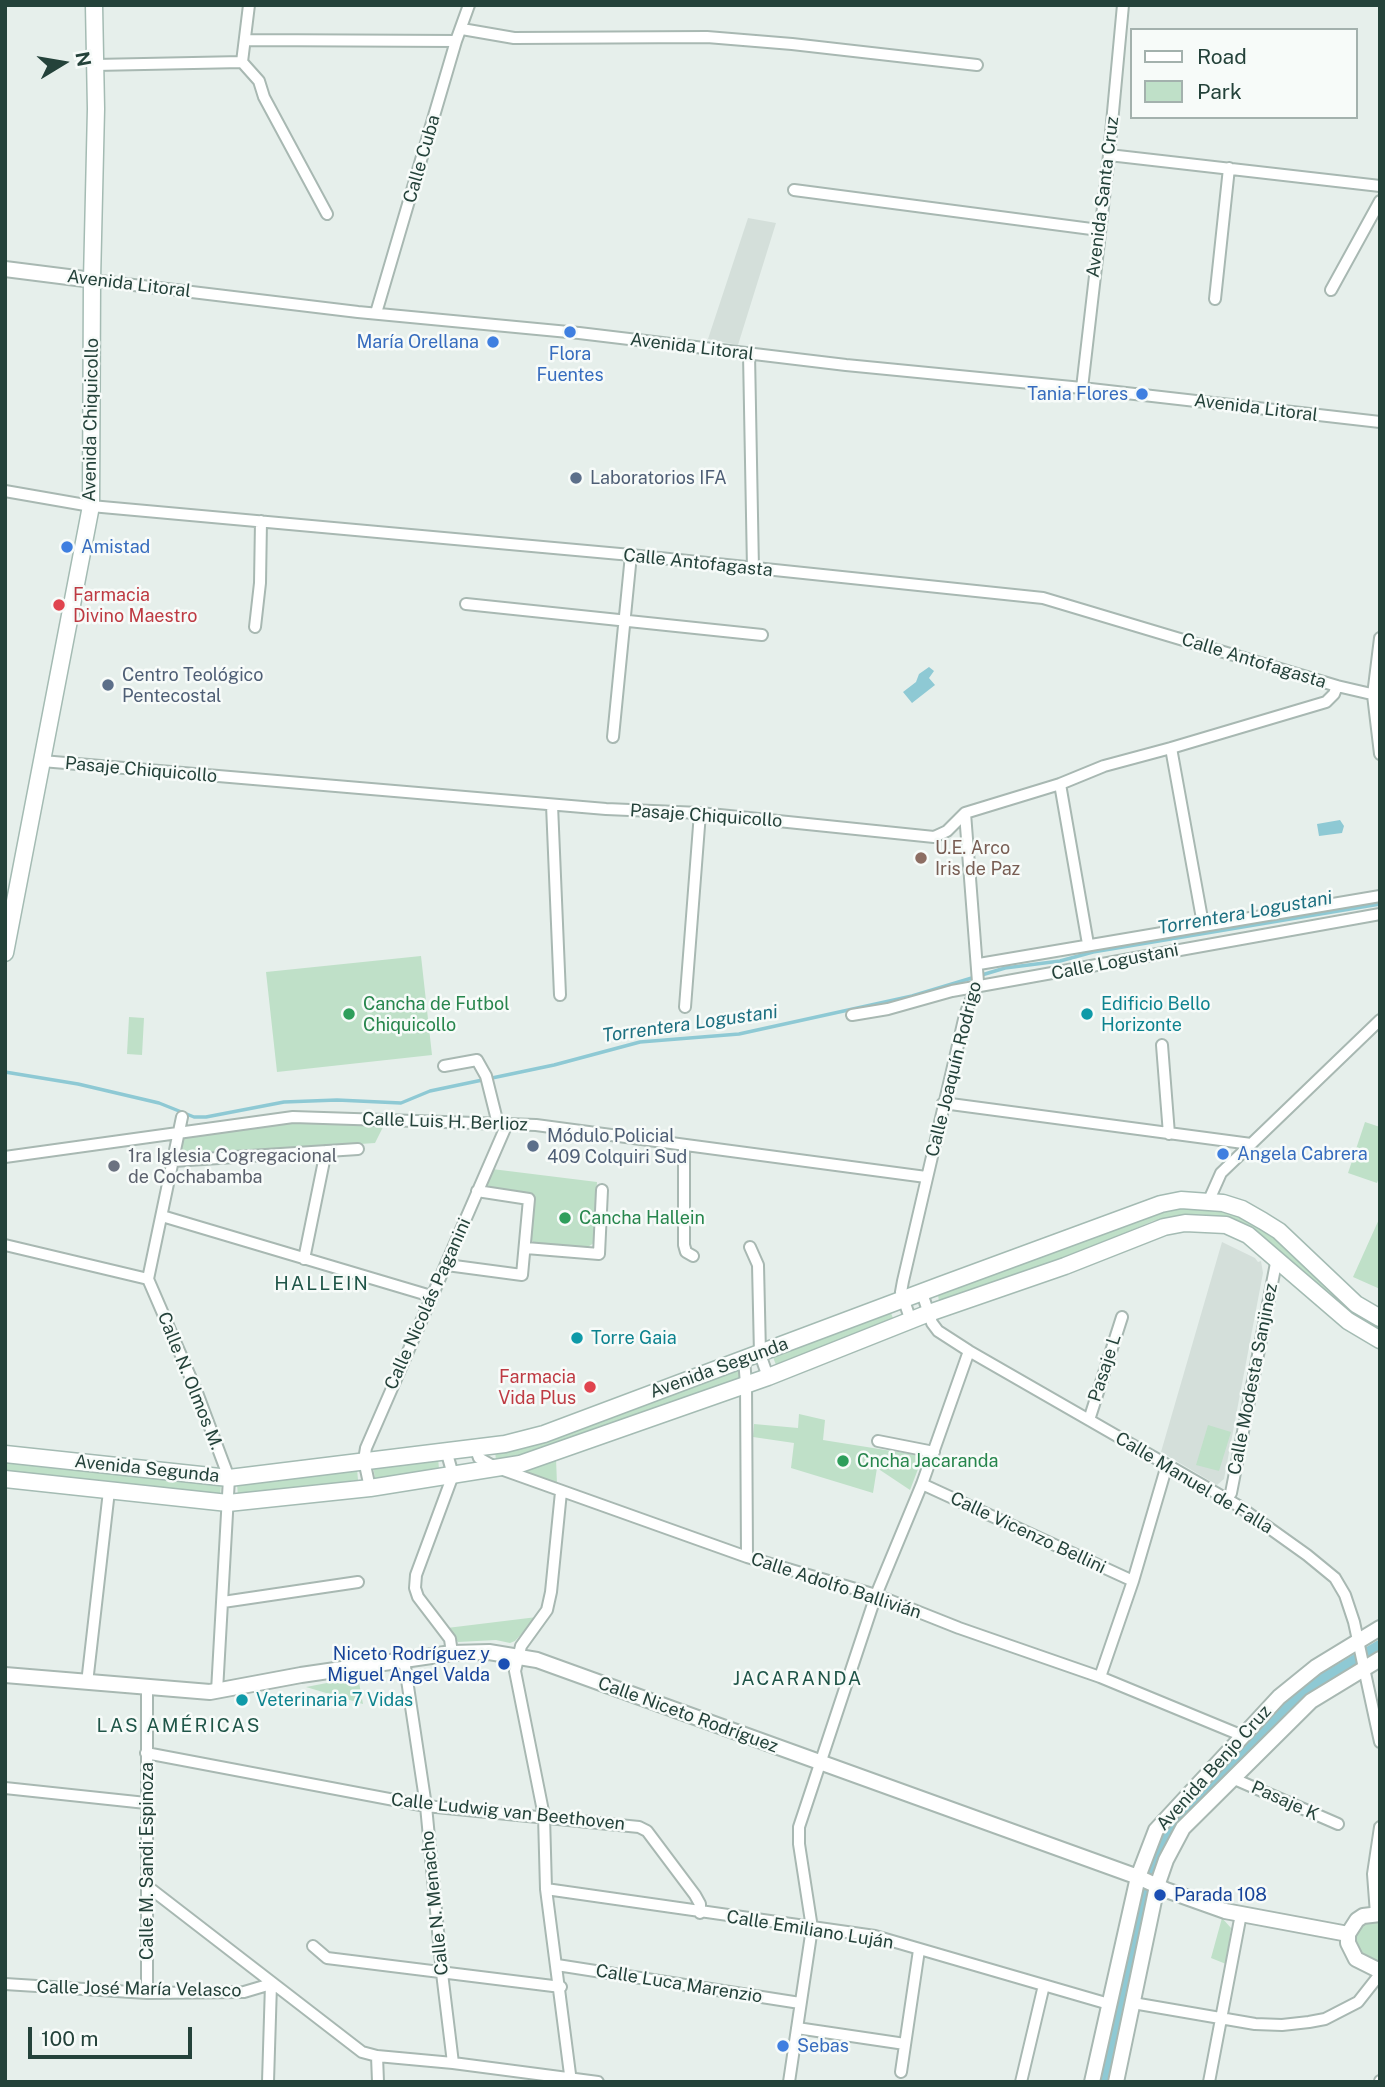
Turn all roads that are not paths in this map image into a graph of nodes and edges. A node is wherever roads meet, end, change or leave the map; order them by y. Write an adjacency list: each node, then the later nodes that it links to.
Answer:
1 (94, 5): 9 (main road, Avenida Chiquicollo)
2 (249, 5): 6 (street)
3 (469, 5): 5 (street, Calle Cuba)
4 (1123, 5): 11 (street, Avenida Santa Cruz)
5 (462, 29): 7 (street, Calle Cuba); 10 (street)
6 (245, 40): 7 (street); 8 (street)
7 (456, 41): 22 (street, Calle Cuba)
8 (242, 62): 9 (street); 16 (street)
9 (95, 65): 19 (main road, Avenida Chiquicollo)
10 (977, 65)
11 (1109, 155): 12 (street); 17 (street, Avenida Santa Cruz)
12 (1229, 168): 13 (street); 21 (street)
13 (1380, 186)
14 (794, 190): 17 (street)
15 (1380, 201): 20 (street)
16 (327, 214)
17 (1098, 230): 24 (street, Avenida Santa Cruz)
18 (5, 269): 19 (street, Avenida Litoral)
19 (92, 280): 22 (street, Avenida Litoral); 27 (main road, Avenida Chiquicollo)
20 (1331, 290)
21 (1215, 299)
22 (376, 313): 23 (street, Avenida Litoral)
23 (749, 354): 24 (street, Avenida Litoral); 30 (street)
24 (1082, 388): 25 (street, Avenida Litoral)
25 (1380, 422)
26 (5, 491): 27 (street, Calle Antofagasta)
27 (91, 506): 28 (street, Calle Antofagasta); 41 (main road, Avenida Chiquicollo)
28 (261, 521): 29 (street, Calle Antofagasta); 33 (street)
29 (631, 555): 30 (street, Calle Antofagasta); 32 (street)
30 (753, 569): 36 (street, Calle Antofagasta)
31 (466, 604): 32 (street)
32 (625, 620): 34 (street); 38 (street)
33 (255, 626)
34 (762, 635)
35 (1380, 638): 37 (street)
36 (1337, 686): 37 (street, Calle Antofagasta); 39 (street, Pasaje Chiquicollo)
37 (1377, 695): 40 (street)
38 (613, 737)
39 (1171, 748): 42 (street, Pasaje Chiquicollo); 48 (street)
40 (1380, 754)
41 (42, 761): 43 (street, Pasaje Chiquicollo); 49 (main road, Avenida Chiquicollo)
42 (1060, 784): 45 (street, Pasaje Chiquicollo); 50 (street)
43 (552, 805): 44 (street, Pasaje Chiquicollo); 53 (street)
44 (700, 813): 45 (street, Pasaje Chiquicollo); 54 (street)
45 (965, 813): 52 (street, Calle Joaquín Rodrigo)
46 (1380, 896): 48 (street, Calle Logustani)
47 (1380, 914): 52 (street, Calle Logustani)
48 (1203, 924): 50 (street, Calle Logustani)
49 (7, 931): 51 (main road, Avenida Chiquicollo)
50 (1087, 944): 52 (street, Calle Logustani)
51 (5, 953)
52 (978, 976): 55 (street, Calle Logustani); 59 (street, Calle Joaquín Rodrigo)
53 (559, 995)
54 (685, 1007)
55 (852, 1015)
56 (1380, 1020): 64 (street)
57 (1162, 1045): 63 (street)
58 (444, 1066): 61 (street)
59 (943, 1103): 63 (street); 70 (street, Calle Joaquín Rodrigo)
60 (182, 1117): 62 (street)
61 (502, 1124): 62 (street, Calle Luis H. Berlioz); 65 (street, Calle Luis H. Berlioz); 72 (street, Calle Nicolás Paganini)
62 (179, 1134): 68 (street, Calle Luis H. Berlioz); 69 (street)
63 (1169, 1134): 64 (street)
64 (1251, 1144): 73 (street)
65 (684, 1146): 70 (street, Calle Luis H. Berlioz); 78 (street)
66 (358, 1149): 67 (street)
67 (326, 1151): 69 (street); 80 (street)
68 (5, 1157)
69 (173, 1161): 74 (street)
70 (926, 1177): 85 (street, Calle Joaquín Rodrigo)
71 (603, 1190): 77 (street)
72 (477, 1191): 77 (street); 81 (street, Calle Nicolás Paganini)
73 (1209, 1200): 83 (main road, Avenida Segunda); 88 (main road, Avenida Segunda)
74 (162, 1216): 80 (street); 82 (street)
75 (5, 1245): 82 (street)
76 (750, 1247): 92 (street)
77 (526, 1248): 81 (street)
78 (693, 1256)
79 (1277, 1258): 86 (main road, Avenida Segunda); 90 (main road, Avenida Segunda); 112 (street, Calle Modesta Sanjinez)
80 (304, 1259): 84 (street)
81 (447, 1265): 84 (street, Calle Nicolás Paganini)
82 (148, 1279): 106 (street, Calle N. Olmos M.)
83 (922, 1293): 85 (main road, Avenida Segunda); 86 (street, Calle Manuel de Falla)
84 (431, 1296): 102 (street, Calle Nicolás Paganini)
85 (904, 1300): 89 (street, Calle Joaquín Rodrigo); 92 (main road, Avenida Segunda)
86 (929, 1313): 89 (main road, Avenida Segunda); 91 (street, Calle Manuel de Falla)
87 (1122, 1317): 96 (street, Pasaje L)
88 (1380, 1318)
89 (911, 1321): 94 (main road, Avenida Segunda)
90 (1380, 1340)
91 (969, 1351): 96 (street, Calle Manuel de Falla); 100 (street)
92 (760, 1354): 93 (main road, Avenida Segunda); 94 (street)
93 (744, 1359): 95 (street); 98 (main road, Avenida Segunda)
94 (768, 1377): 95 (main road, Avenida Segunda)
95 (746, 1384): 104 (main road, Avenida Segunda); 114 (street)
96 (1089, 1420): 103 (street, Calle Manuel de Falla)
97 (878, 1441): 100 (street)
98 (475, 1447): 99 (main road, Avenida Segunda); 104 (street, Calle Adolfo Ballivián)
99 (446, 1450): 102 (main road, Avenida Segunda); 105 (street)
100 (934, 1452): 108 (street)
101 (5, 1454): 106 (main road, Avenida Segunda)
102 (365, 1460): 106 (main road, Avenida Segunda); 109 (street, Calle Nicolás Paganini)
103 (1167, 1465): 112 (street, Calle Manuel de Falla); 115 (street)
104 (495, 1467): 105 (main road, Avenida Segunda); 111 (street, Calle Adolfo Ballivián)
105 (453, 1475): 109 (main road, Avenida Segunda); 120 (street)
106 (229, 1478): 113 (street, Calle N. Olmos M.)
107 (5, 1479): 110 (main road, Avenida Segunda)
108 (922, 1485): 115 (street, Calle Vicenzo Bellini); 117 (street)
109 (370, 1488): 113 (main road, Avenida Segunda)
110 (109, 1491): 113 (main road, Avenida Segunda); 127 (street)
111 (561, 1492): 114 (street, Calle Adolfo Ballivián); 121 (street)
112 (1227, 1499): 122 (street, Calle Manuel de Falla)
113 (228, 1503): 118 (street, Calle N. Olmos M.)
114 (747, 1557): 117 (street, Calle Adolfo Ballivián)
115 (1133, 1581): 126 (street)
116 (358, 1582): 118 (street)
117 (876, 1595): 126 (street, Calle Adolfo Ballivián); 133 (street)
118 (223, 1602): 129 (street, Calle N. Olmos M.)
119 (1380, 1628): 122 (street, Avenida Benjo Cruz)
120 (452, 1653): 121 (street, Calle Niceto Rodríguez); 124 (street, Calle Niceto Rodríguez)
121 (518, 1657): 133 (street, Calle Niceto Rodríguez); 138 (street)
122 (1360, 1657): 123 (street, Avenida Benjo Cruz); 130 (street, Avenida Benjo Cruz); 131 (street, Calle Manuel de Falla); 134 (street, Avenida Benjo Cruz)
123 (1380, 1659)
124 (404, 1660): 129 (street, Calle Niceto Rodríguez); 137 (street, Calle N. Menacho)
125 (5, 1675): 127 (street, Calle Niceto Rodríguez)
126 (1100, 1677): 130 (street, Calle Adolfo Ballivián)
127 (87, 1683): 128 (street, Calle Niceto Rodríguez)
128 (147, 1688): 129 (street, Calle Niceto Rodríguez); 132 (street, Calle M. Sandi Espinoza)
129 (216, 1691)
130 (1243, 1736): 141 (street, Avenida Benjo Cruz)
131 (1380, 1742)
132 (146, 1753): 136 (street, Calle M. Sandi Espinoza); 137 (street, Calle Ludwig van Beethoven)
133 (821, 1763): 141 (street, Calle Niceto Rodríguez); 148 (street)
134 (1233, 1778): 139 (street, Pasaje K); 142 (street, Avenida Benjo Cruz)
135 (5, 1788): 136 (street)
136 (146, 1803): 143 (street, Calle M. Sandi Espinoza)
137 (426, 1806): 138 (street, Calle Ludwig van Beethoven); 154 (street, Calle N. Menacho)
138 (544, 1816): 144 (street); 145 (street, Calle Ludwig van Beethoven)
139 (1338, 1824)
140 (1380, 1826): 147 (street)
141 (1138, 1877): 142 (street, Calle Niceto Rodríguez); 162 (street, Avenida Benjo Cruz)
142 (1156, 1885): 146 (street, Calle Niceto Rodríguez); 161 (street, Avenida Benjo Cruz)
143 (147, 1886): 156 (street, Calle José María Velasco); 159 (street, Calle M. Sandi Espinoza)
144 (546, 1889): 145 (street, Calle Emiliano Luján); 152 (street)
145 (701, 1913): 148 (street, Calle Emiliano Luján)
146 (1241, 1914): 149 (street, Calle Niceto Rodríguez); 163 (street)
147 (1378, 1914): 149 (street)
148 (813, 1928): 151 (street, Calle Emiliano Luján); 160 (street)
149 (1348, 1934): 153 (street)
150 (313, 1946): 154 (street)
151 (919, 1950): 157 (street, Calle Emiliano Luján); 165 (street)
152 (557, 1965): 158 (street); 160 (street, Calle Luca Marenzio)
153 (1380, 1972): 163 (street)
154 (442, 1973): 158 (street); 167 (street, Calle N. Menacho)
155 (5, 1984): 159 (street, Calle José María Velasco)
156 (271, 1984): 159 (street, Calle José María Velasco); 166 (street, Calle José María Velasco); 170 (street)
157 (1044, 1985): 162 (street, Calle Emiliano Luján); 174 (street)
158 (561, 1987): 169 (street)
159 (147, 1993)
160 (800, 2003): 164 (street)
161 (1133, 2003): 163 (street); 176 (street, Avenida Benjo Cruz)
162 (1109, 2004): 175 (street, Avenida Benjo Cruz)
163 (1221, 2019): 177 (street)
164 (797, 2028): 165 (street); 173 (street)
165 (905, 2044): 168 (street)
166 (377, 2056): 167 (street, Calle José María Velasco); 171 (street)
167 (453, 2063): 169 (street, Calle José María Velasco)
168 (901, 2072)
169 (571, 2079): 172 (street, Calle José María Velasco)
170 (268, 2082)
171 (377, 2082)
172 (596, 2082)
173 (789, 2082)
174 (1021, 2082)
175 (1092, 2082)
176 (1116, 2082)
177 (1209, 2082)

